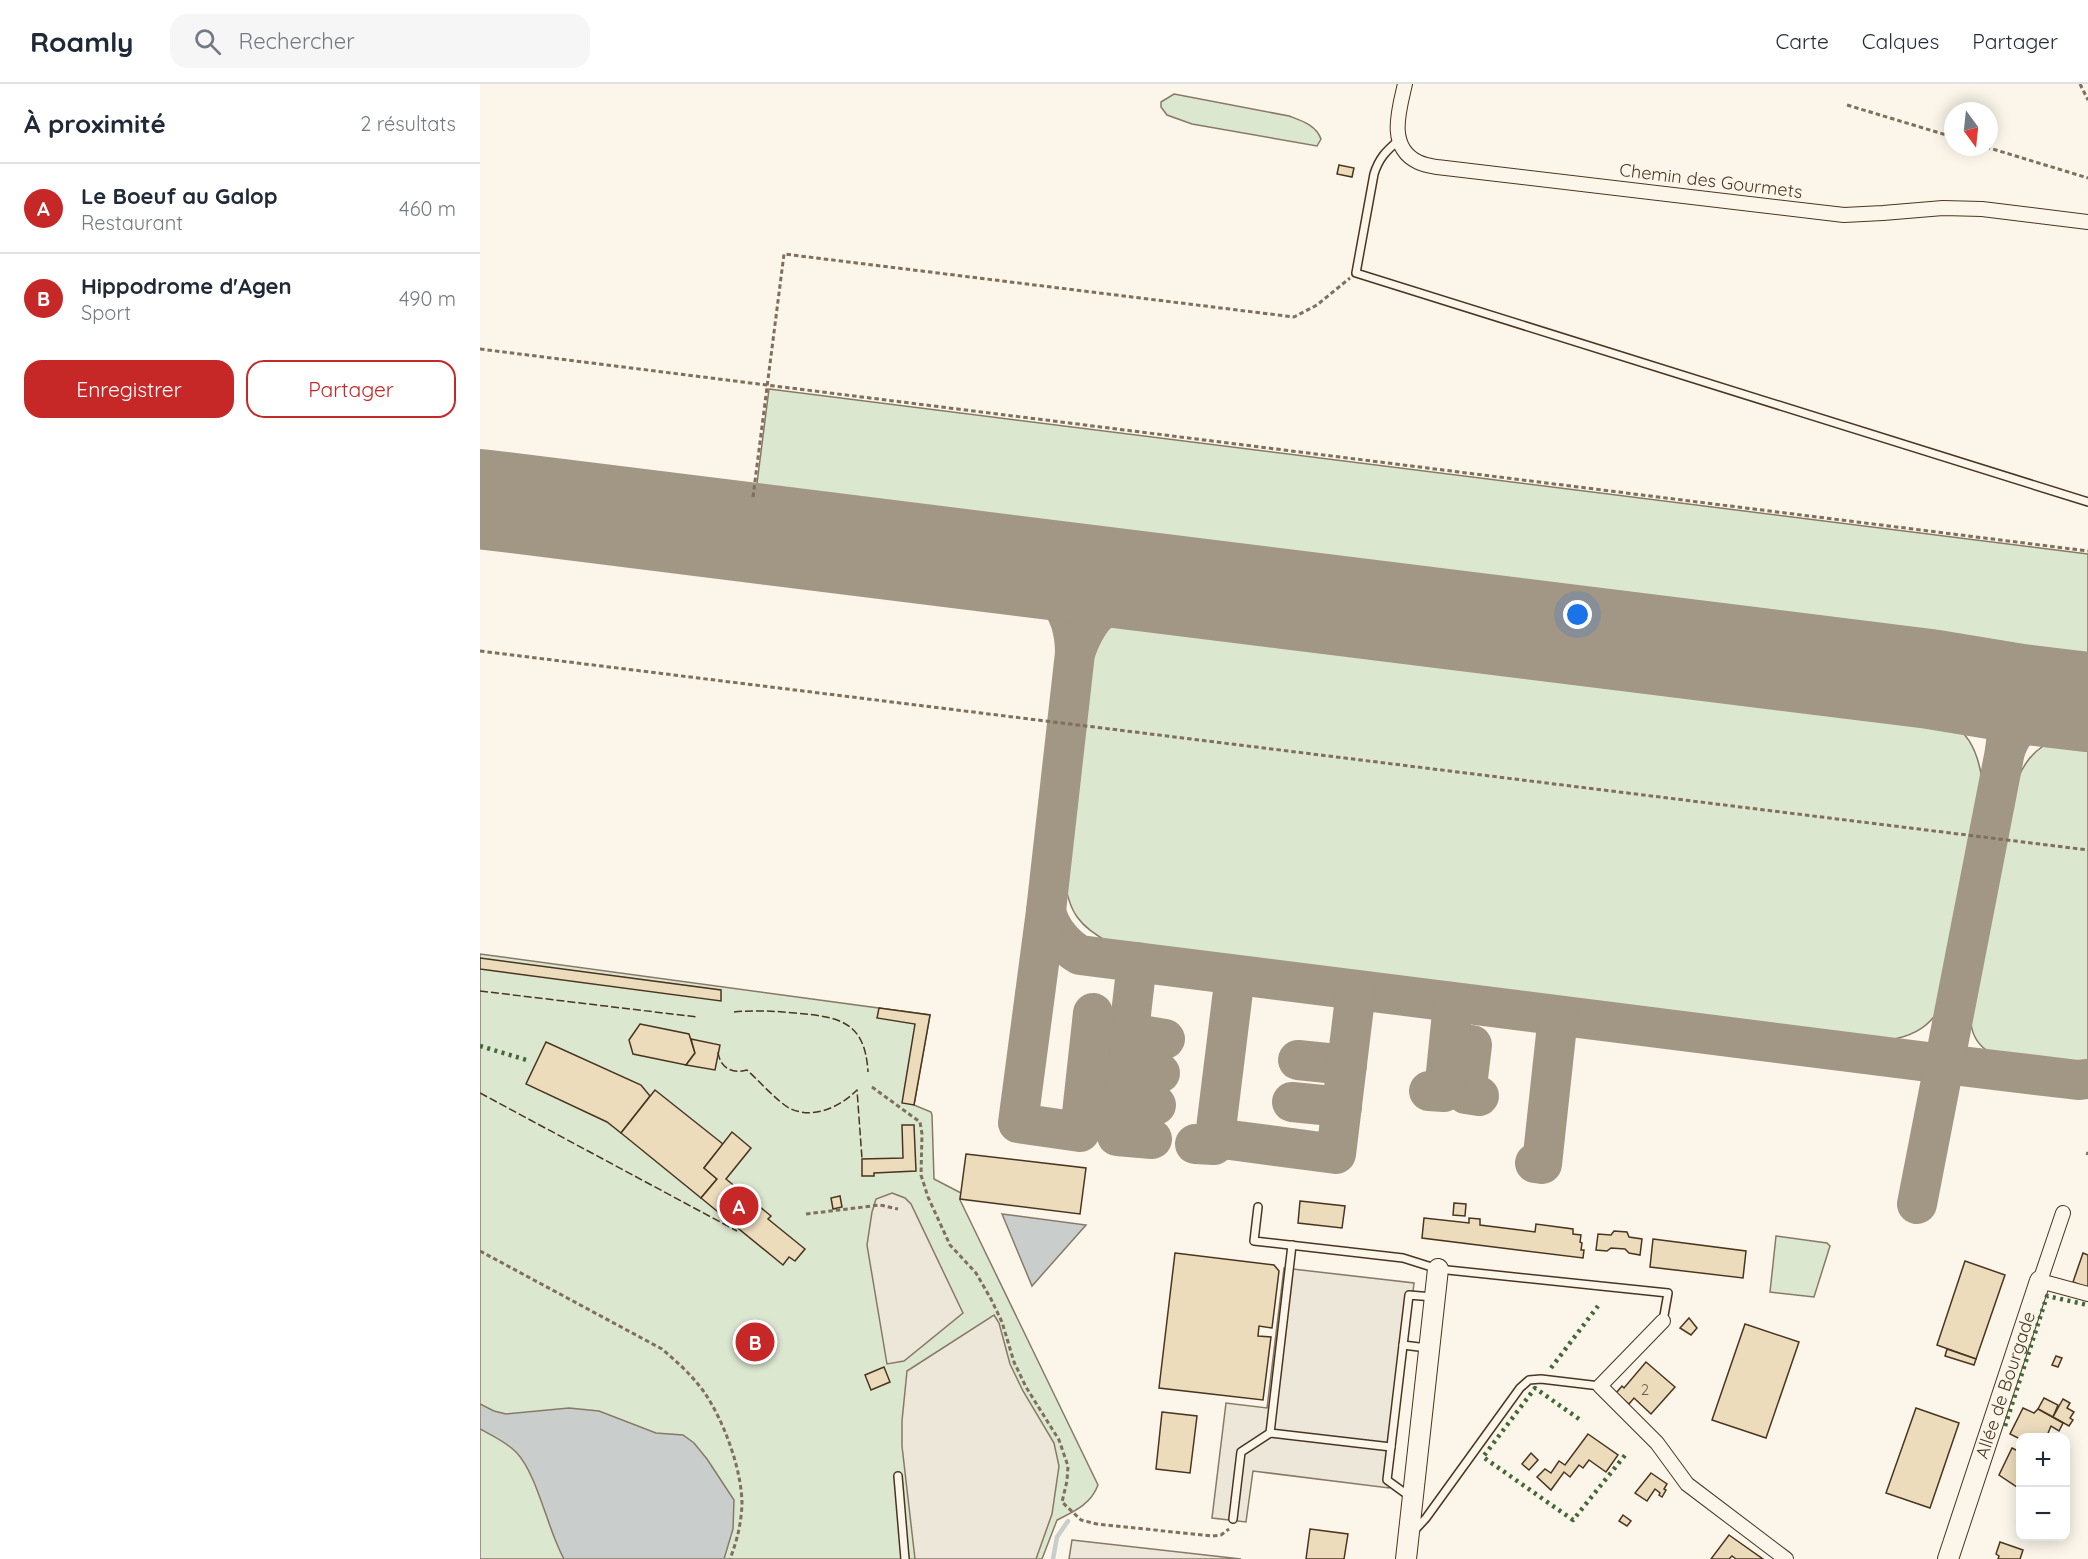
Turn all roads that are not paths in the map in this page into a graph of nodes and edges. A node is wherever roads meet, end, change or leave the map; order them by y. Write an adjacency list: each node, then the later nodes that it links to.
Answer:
1 (1405, 84): 2 (street)
2 (1399, 140): 3 (street, Chemin des Gourmets); 4 (lane)
3 (2088, 222)
4 (2088, 502)
5 (1258, 1207): 7 (lane)
6 (2063, 1213): 9 (street, Allée de Bourgade)
7 (1292, 1245): 8 (lane); 16 (lane)
8 (1438, 1269): 11 (street); 12 (lane)
9 (2040, 1281): 10 (street); 25 (street, Allée de Bourgade)
10 (2088, 1294)
11 (1435, 1298): 13 (lane); 14 (street)
12 (1663, 1321): 15 (street)
13 (1402, 1345): 14 (lane); 17 (lane)
14 (1429, 1349): 19 (street)
15 (1600, 1386): 21 (lane); 24 (street)
16 (1270, 1433): 17 (lane); 20 (lane)
17 (1391, 1447): 19 (lane)
18 (898, 1476): 22 (lane)
19 (1413, 1498): 21 (street)
20 (1233, 1519)
21 (1408, 1537): 23 (street)
22 (905, 1559)
23 (1406, 1559)
24 (1786, 1559)
25 (1948, 1559)

